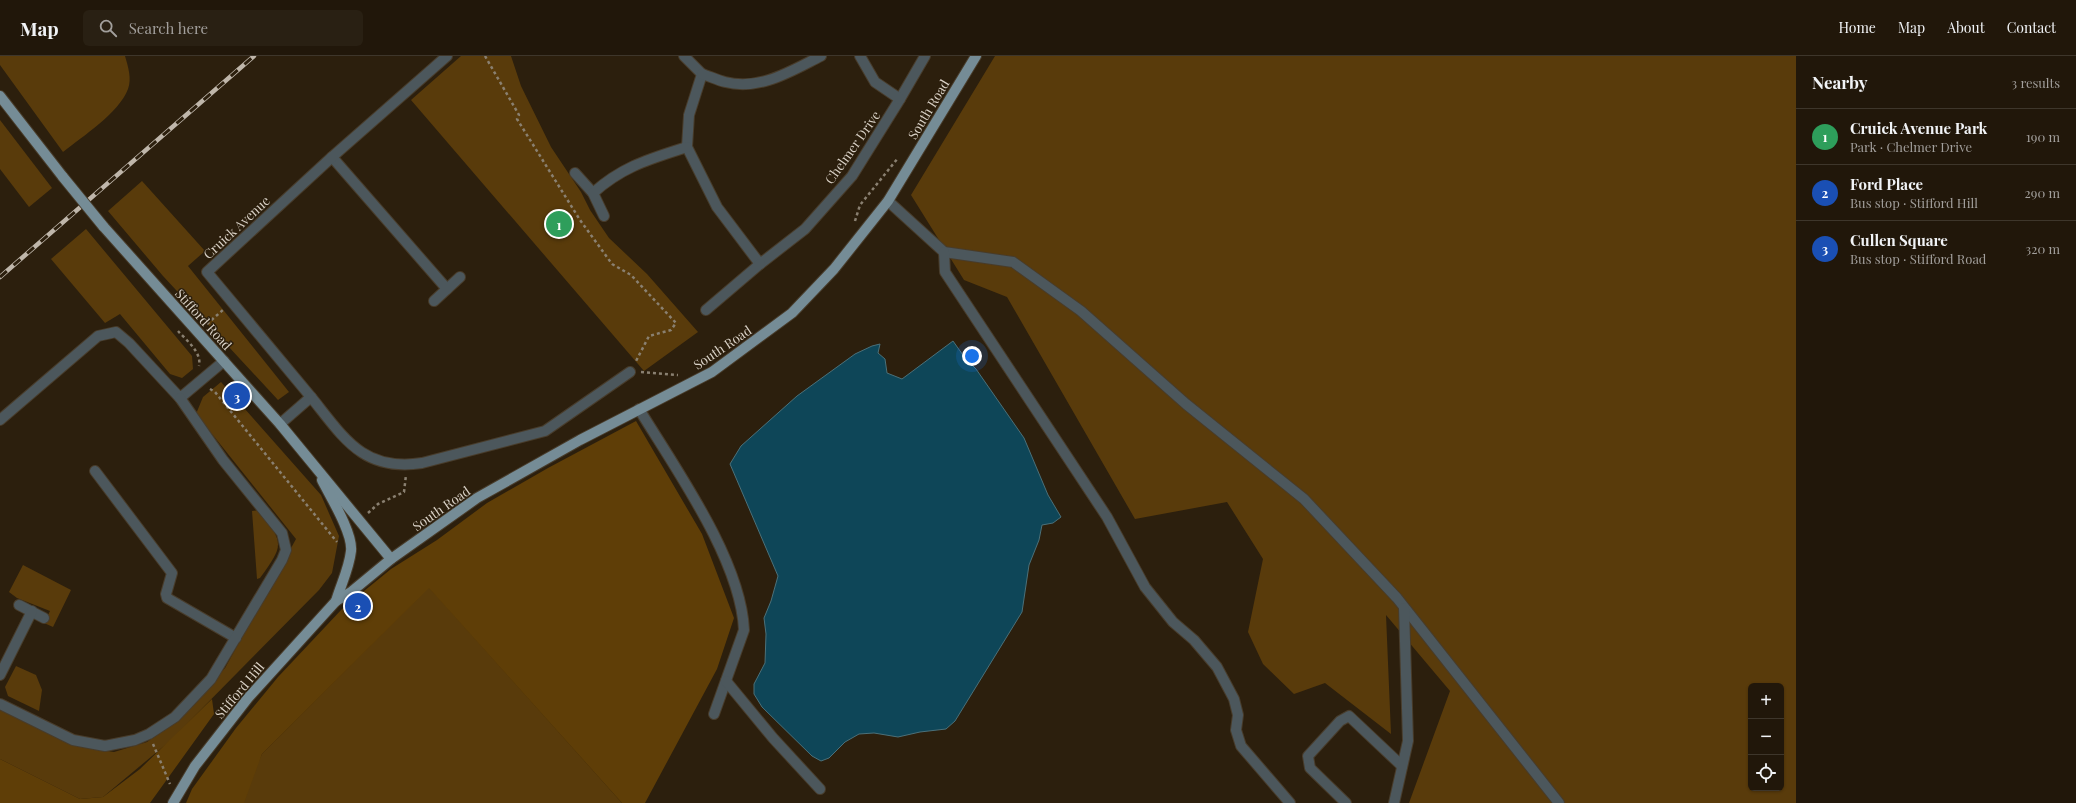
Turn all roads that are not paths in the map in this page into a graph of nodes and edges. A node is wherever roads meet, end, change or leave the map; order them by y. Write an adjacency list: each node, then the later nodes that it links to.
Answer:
1 (447, 56): 11 (street, Cruick Avenue)
2 (684, 56): 7 (street)
3 (821, 56): 7 (street)
4 (860, 56): 9 (street)
5 (925, 56): 9 (street, Chelmer Drive)
6 (976, 56): 14 (main road, South Road)
7 (702, 74): 10 (street)
8 (0, 96): 22 (main road, Stifford Road, bridge)
9 (900, 99): 17 (street, Chelmer Drive)
10 (687, 147): 13 (street); 17 (street)
11 (332, 157): 19 (street); 24 (street, Cruick Avenue)
12 (575, 173): 13 (street)
13 (593, 193): 15 (street)
14 (888, 201): 16 (street); 26 (main road, South Road)
15 (604, 216)
16 (944, 252): 34 (street); 45 (street)
17 (760, 264): 21 (street, Chelmer Drive)
18 (460, 277): 19 (street)
19 (447, 289): 20 (street)
20 (434, 301)
21 (706, 310)
22 (224, 361): 25 (street); 28 (main road, Stifford Road)
23 (630, 372): 24 (street)
24 (311, 397): 28 (street)
25 (180, 398): 27 (street); 37 (street)
26 (639, 409): 31 (main road, South Road); 39 (street)
27 (0, 420)
28 (280, 424): 29 (main road, Stifford Road)
29 (313, 462): 31 (main road, Stifford Road); 32 (main road, Stifford Hill)
30 (95, 471): 37 (street)
31 (391, 559): 32 (main road, Stifford Hill)
32 (336, 601): 44 (main road, Stifford Hill)
33 (19, 605): 35 (street)
34 (1404, 608): 42 (street); 48 (street)
35 (32, 611): 36 (street); 38 (street)
36 (44, 618)
37 (236, 638): 40 (street)
38 (0, 675)
39 (726, 681): 41 (street); 43 (street)
40 (0, 704)
41 (714, 714)
42 (1402, 766): 46 (street); 47 (street)
43 (820, 788)
44 (173, 803)
45 (1290, 803)
46 (1346, 803)
47 (1394, 803)
48 (1558, 803)

